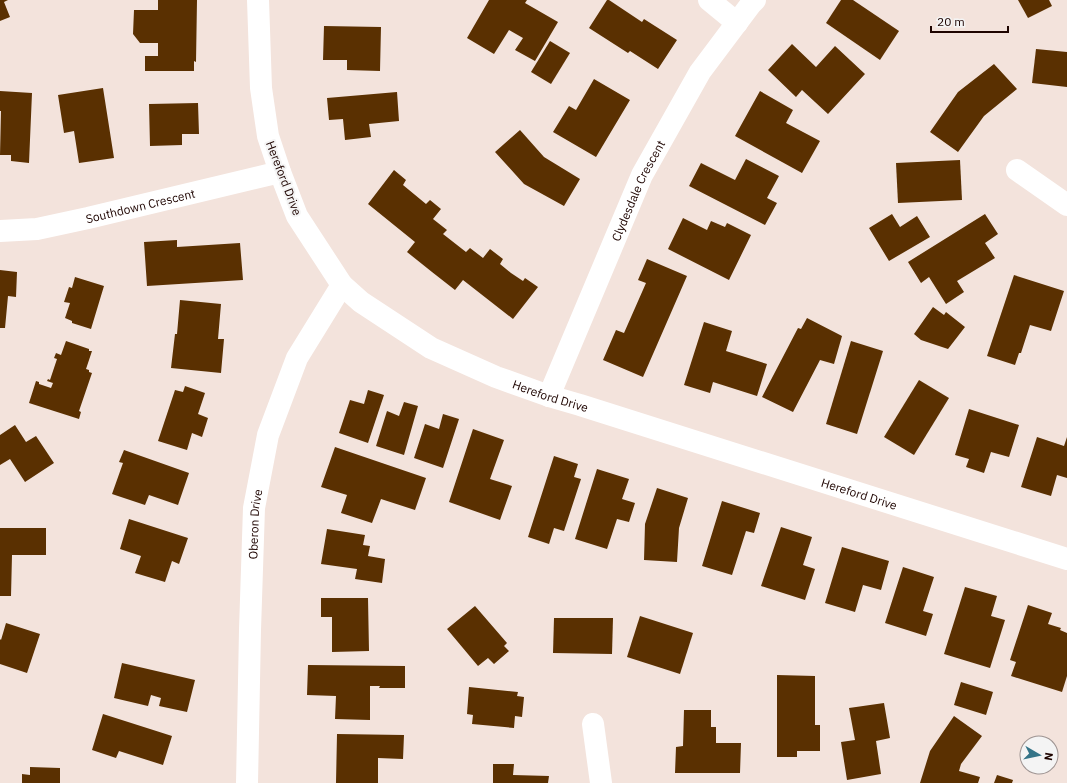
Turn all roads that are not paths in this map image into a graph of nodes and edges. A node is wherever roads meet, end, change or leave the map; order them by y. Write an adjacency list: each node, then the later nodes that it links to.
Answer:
1 (258, 0): 6 (street, Hereford Drive)
2 (709, 0): 4 (street)
3 (755, 0): 4 (street, Clydesdale Crescent)
4 (737, 23): 10 (street, Clydesdale Crescent)
5 (1017, 170): 7 (street)
6 (280, 172): 8 (street, Southdown Crescent); 9 (street, Hereford Drive)
7 (1067, 205)
8 (0, 230)
9 (342, 285): 10 (street, Hereford Drive); 13 (street, Oberon Drive)
10 (549, 396): 11 (street, Hereford Drive)
11 (1067, 559)
12 (593, 724): 14 (street)
13 (247, 783)
14 (601, 783)

